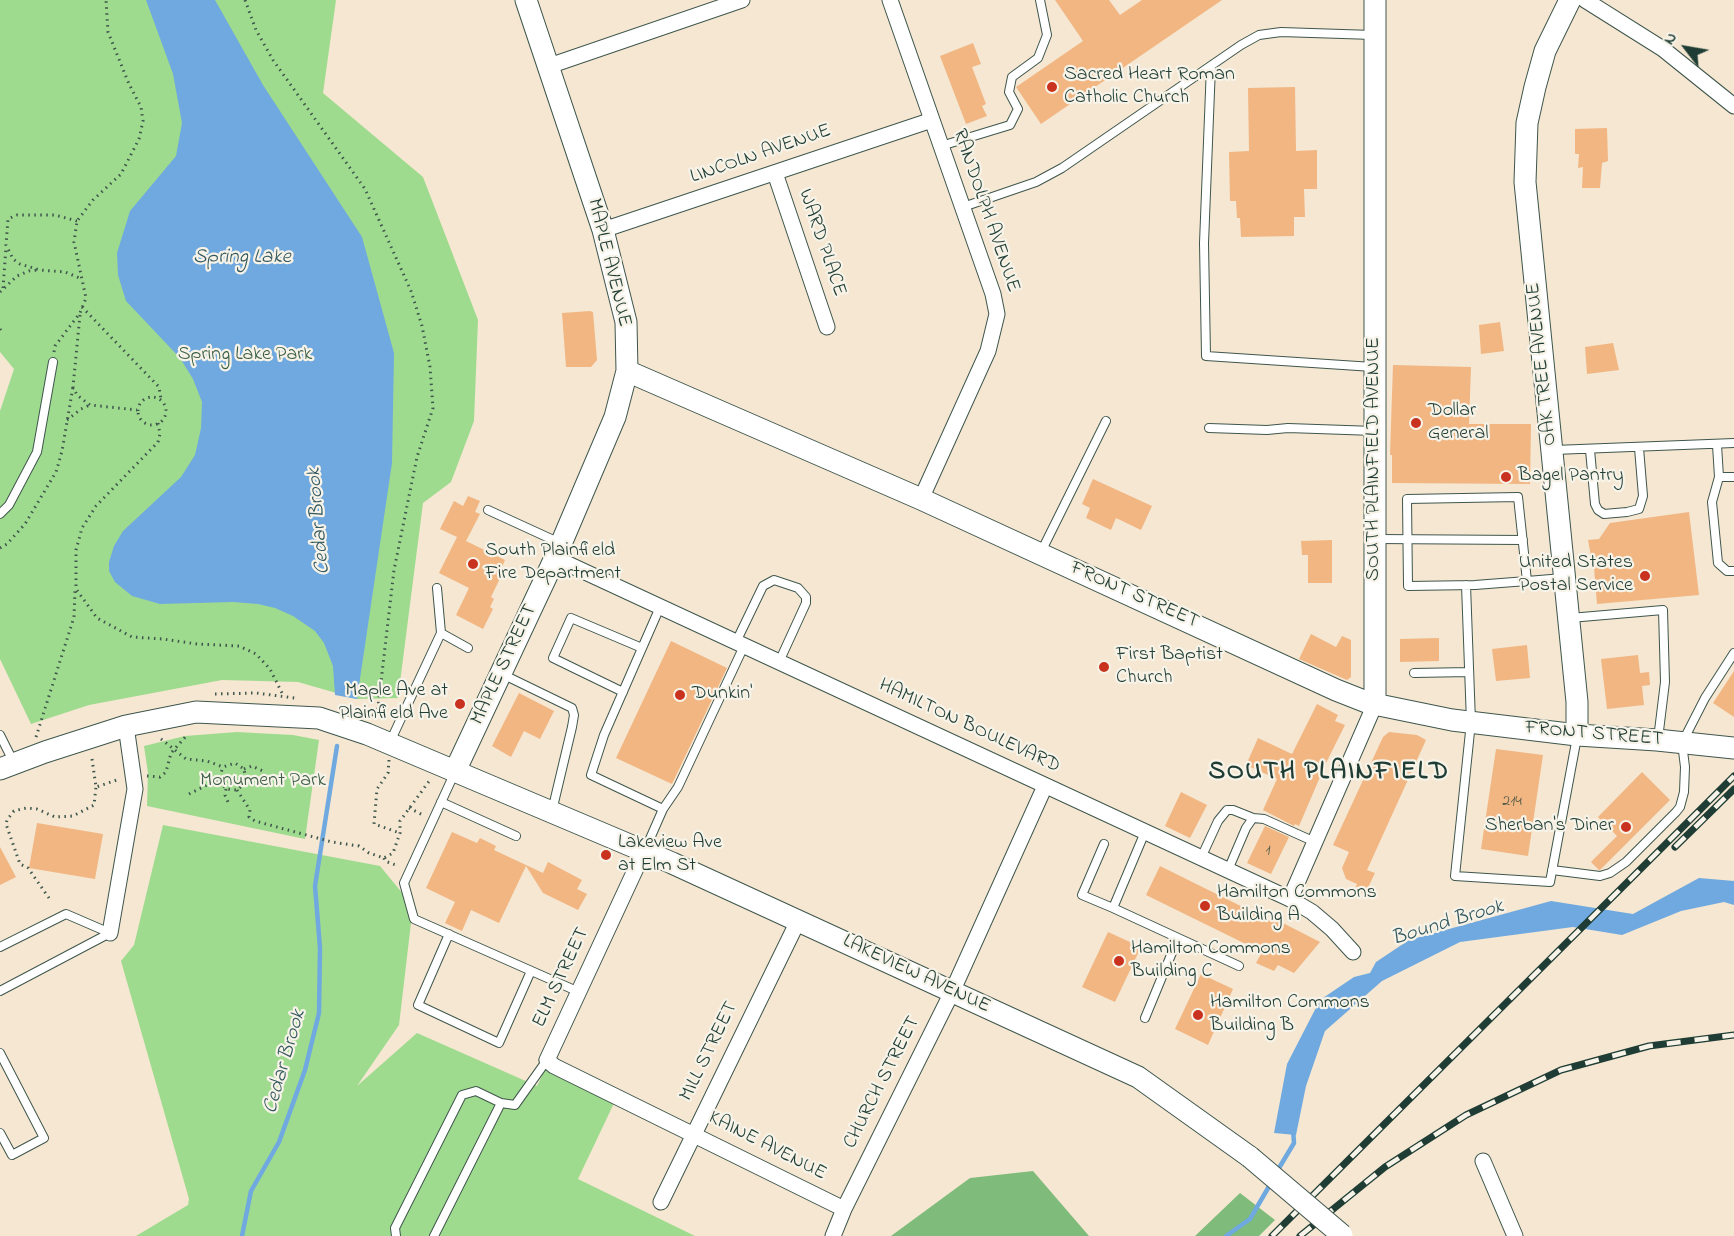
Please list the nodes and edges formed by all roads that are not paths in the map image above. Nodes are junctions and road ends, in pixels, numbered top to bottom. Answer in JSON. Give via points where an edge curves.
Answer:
{"nodes":[{"id":1,"x":526,"y":0,"type":"edge"},
{"id":2,"x":742,"y":0,"type":"edge"},
{"id":3,"x":890,"y":0,"type":"edge"},
{"id":4,"x":1040,"y":0,"type":"edge"},
{"id":5,"x":1375,"y":0,"type":"edge"},
{"id":6,"x":1570,"y":0,"type":"edge"},
{"id":7,"x":1585,"y":0,"type":"edge"},
{"id":8,"x":1375,"y":36,"type":"junction"},
{"id":9,"x":549,"y":66,"type":"junction"},
{"id":10,"x":1211,"y":66,"type":"junction"},
{"id":11,"x":1734,"y":106,"type":"edge"},
{"id":12,"x":932,"y":120,"type":"junction"},
{"id":13,"x":941,"y":146,"type":"junction"},
{"id":14,"x":775,"y":173,"type":"junction"},
{"id":15,"x":963,"y":207,"type":"junction"},
{"id":16,"x":603,"y":230,"type":"junction"},
{"id":17,"x":827,"y":327,"type":"dead end"},
{"id":18,"x":53,"y":362,"type":"road end"},
{"id":19,"x":1375,"y":367,"type":"junction"},
{"id":20,"x":627,"y":371,"type":"junction"},
{"id":21,"x":1106,"y":421,"type":"dead end"},
{"id":22,"x":1209,"y":428,"type":"dead end"},
{"id":23,"x":1375,"y":431,"type":"junction"},
{"id":24,"x":1734,"y":443,"type":"edge"},
{"id":25,"x":1717,"y":445,"type":"junction"},
{"id":26,"x":1639,"y":448,"type":"junction"},
{"id":27,"x":1552,"y":450,"type":"junction"},
{"id":28,"x":1590,"y":450,"type":"junction"},
{"id":29,"x":1719,"y":477,"type":"junction"},
{"id":30,"x":1734,"y":477,"type":"edge"},
{"id":31,"x":921,"y":499,"type":"junction"},
{"id":32,"x":488,"y":510,"type":"dead end"},
{"id":33,"x":0,"y":514,"type":"edge"},
{"id":34,"x":1375,"y":539,"type":"junction"},
{"id":35,"x":1407,"y":539,"type":"junction"},
{"id":36,"x":1523,"y":540,"type":"junction"},
{"id":37,"x":558,"y":551,"type":"junction"},
{"id":38,"x":1041,"y":554,"type":"junction"},
{"id":39,"x":1734,"y":571,"type":"edge"},
{"id":40,"x":1564,"y":578,"type":"junction"},
{"id":41,"x":1527,"y":581,"type":"junction"},
{"id":42,"x":1466,"y":585,"type":"junction"},
{"id":43,"x":437,"y":588,"type":"dead end"},
{"id":44,"x":660,"y":607,"type":"junction"},
{"id":45,"x":1568,"y":618,"type":"junction"},
{"id":46,"x":441,"y":633,"type":"junction"},
{"id":47,"x":740,"y":644,"type":"junction"},
{"id":48,"x":468,"y":648,"type":"dead end"},
{"id":49,"x":642,"y":648,"type":"junction"},
{"id":50,"x":1734,"y":653,"type":"edge"},
{"id":51,"x":779,"y":662,"type":"junction"},
{"id":52,"x":1469,"y":672,"type":"junction"},
{"id":53,"x":1414,"y":673,"type":"dead end"},
{"id":54,"x":501,"y":674,"type":"junction"},
{"id":55,"x":623,"y":692,"type":"junction"},
{"id":56,"x":1375,"y":704,"type":"junction"},
{"id":57,"x":1471,"y":722,"type":"junction"},
{"id":58,"x":126,"y":726,"type":"junction"},
{"id":59,"x":0,"y":735,"type":"edge"},
{"id":60,"x":1577,"y":735,"type":"junction"},
{"id":61,"x":1658,"y":740,"type":"junction"},
{"id":62,"x":1682,"y":743,"type":"junction"},
{"id":63,"x":1730,"y":746,"type":"edge"},
{"id":64,"x":389,"y":751,"type":"junction"},
{"id":65,"x":7,"y":766,"type":"edge"},
{"id":66,"x":455,"y":771,"type":"junction"},
{"id":67,"x":1045,"y":786,"type":"junction"},
{"id":68,"x":441,"y":802,"type":"junction"},
{"id":69,"x":663,"y":809,"type":"junction"},
{"id":70,"x":551,"y":812,"type":"junction"},
{"id":71,"x":1253,"y":818,"type":"junction"},
{"id":72,"x":1145,"y":832,"type":"junction"},
{"id":73,"x":516,"y":836,"type":"dead end"},
{"id":74,"x":1315,"y":842,"type":"junction"},
{"id":75,"x":1104,"y":844,"type":"dead end"},
{"id":76,"x":644,"y":851,"type":"junction"},
{"id":77,"x":1201,"y":858,"type":"junction"},
{"id":78,"x":1228,"y":870,"type":"junction"},
{"id":79,"x":1552,"y":870,"type":"junction"},
{"id":80,"x":1290,"y":899,"type":"junction"},
{"id":81,"x":1113,"y":908,"type":"junction"},
{"id":82,"x":798,"y":921,"type":"junction"},
{"id":83,"x":110,"y":933,"type":"junction"},
{"id":84,"x":449,"y":934,"type":"junction"},
{"id":85,"x":1178,"y":938,"type":"junction"},
{"id":86,"x":0,"y":947,"type":"edge"},
{"id":87,"x":1353,"y":952,"type":"dead end"},
{"id":88,"x":1239,"y":966,"type":"dead end"},
{"id":89,"x":531,"y":971,"type":"junction"},
{"id":90,"x":0,"y":991,"type":"edge"},
{"id":91,"x":579,"y":992,"type":"junction"},
{"id":92,"x":952,"y":992,"type":"junction"},
{"id":93,"x":1145,"y":1018,"type":"dead end"},
{"id":94,"x":0,"y":1053,"type":"edge"},
{"id":95,"x":547,"y":1060,"type":"junction"},
{"id":96,"x":608,"y":1092,"type":"joint"},
{"id":97,"x":501,"y":1103,"type":"junction"},
{"id":98,"x":0,"y":1133,"type":"edge"},
{"id":99,"x":693,"y":1134,"type":"junction"},
{"id":100,"x":1483,"y":1161,"type":"dead end"},
{"id":101,"x":661,"y":1202,"type":"dead end"},
{"id":102,"x":844,"y":1209,"type":"junction"},
{"id":103,"x":396,"y":1236,"type":"edge"},
{"id":104,"x":434,"y":1236,"type":"edge"},
{"id":105,"x":833,"y":1236,"type":"edge"},
{"id":106,"x":1342,"y":1236,"type":"edge"},
{"id":107,"x":1515,"y":1236,"type":"edge"}],
"edges":[{"from":1,"to":9,"type":"street","name":"MAPLE AVENUE"},
{"from":2,"to":9,"type":"street"},
{"from":3,"to":12,"type":"street","name":"RANDOLPH AVENUE"},
{"from":4,"to":13,"type":"lane","via":[[1047,36],[1038,58],[1012,77],[1009,92],[1018,109],[1010,125]]},
{"from":5,"to":8,"type":"street","name":"SOUTH PLAINFIELD AVENUE"},
{"from":6,"to":27,"type":"street","name":"OAK TREE AVENUE","via":[[1539,69],[1527,123],[1524,161]]},
{"from":7,"to":11,"type":"street","via":[[1664,49]]},
{"from":8,"to":10,"type":"lane","via":[[1281,32],[1259,35]]},
{"from":8,"to":19,"type":"street","name":"SOUTH PLAINFIELD AVENUE"},
{"from":9,"to":16,"type":"street","name":"MAPLE AVENUE"},
{"from":10,"to":15,"type":"lane","via":[[1062,168],[1036,182]]},
{"from":10,"to":19,"type":"lane","via":[[1204,243],[1206,356]]},
{"from":12,"to":13,"type":"street","name":"RANDOLPH AVENUE"},
{"from":12,"to":14,"type":"street","name":"LINCOLN AVENUE"},
{"from":13,"to":15,"type":"street","name":"RANDOLPH AVENUE"},
{"from":14,"to":16,"type":"street","name":"LINCOLN AVENUE"},
{"from":14,"to":17,"type":"street","name":"WARD PLACE"},
{"from":15,"to":31,"type":"street","name":"RANDOLPH AVENUE","via":[[997,314],[988,351]]},
{"from":16,"to":20,"type":"street","name":"MAPLE AVENUE","via":[[626,322]]},
{"from":18,"to":33,"type":"lane","via":[[37,452],[9,505]]},
{"from":19,"to":23,"type":"street","name":"SOUTH PLAINFIELD AVENUE"},
{"from":20,"to":31,"type":"street","name":"FRONT STREET"},
{"from":20,"to":37,"type":"street","name":"MAPLE AVENUE","via":[[615,417]]},
{"from":21,"to":38,"type":"lane"},
{"from":22,"to":23,"type":"lane"},
{"from":23,"to":34,"type":"street","name":"SOUTH PLAINFIELD AVENUE"},
{"from":24,"to":25,"type":"lane"},
{"from":25,"to":26,"type":"lane"},
{"from":25,"to":29,"type":"lane"},
{"from":26,"to":28,"type":"lane"},
{"from":26,"to":28,"type":"lane","via":[[1643,496],[1639,509],[1604,514],[1595,504]]},
{"from":27,"to":28,"type":"lane"},
{"from":27,"to":40,"type":"street","name":"OAK TREE AVENUE"},
{"from":29,"to":30,"type":"lane"},
{"from":29,"to":39,"type":"lane","via":[[1712,502],[1718,563],[1727,571]]},
{"from":31,"to":38,"type":"street","name":"FRONT STREET"},
{"from":32,"to":37,"type":"lane"},
{"from":34,"to":35,"type":"lane"},
{"from":34,"to":56,"type":"street","name":"SOUTH PLAINFIELD AVENUE"},
{"from":35,"to":36,"type":"lane"},
{"from":35,"to":36,"type":"lane","via":[[1407,499],[1518,497]]},
{"from":35,"to":42,"type":"lane","via":[[1408,586]]},
{"from":36,"to":41,"type":"lane"},
{"from":37,"to":44,"type":"street","name":"HAMILTON BOULEVARD"},
{"from":37,"to":54,"type":"street","name":"MAPLE STREET"},
{"from":38,"to":56,"type":"street","name":"FRONT STREET","via":[[1336,690]]},
{"from":40,"to":41,"type":"lane"},
{"from":40,"to":45,"type":"street","name":"OAK TREE AVENUE"},
{"from":41,"to":42,"type":"lane"},
{"from":42,"to":52,"type":"lane"},
{"from":43,"to":46,"type":"lane"},
{"from":44,"to":47,"type":"street","name":"HAMILTON BOULEVARD"},
{"from":44,"to":49,"type":"lane"},
{"from":45,"to":60,"type":"street","name":"OAK TREE AVENUE"},
{"from":45,"to":61,"type":"lane","via":[[1663,610],[1665,682]]},
{"from":46,"to":48,"type":"lane"},
{"from":46,"to":64,"type":"lane"},
{"from":47,"to":51,"type":"street","name":"HAMILTON BOULEVARD"},
{"from":47,"to":51,"type":"lane","via":[[763,586],[774,580],[798,588],[806,603]]},
{"from":47,"to":69,"type":"lane","via":[[678,787]]},
{"from":49,"to":55,"type":"lane"},
{"from":49,"to":55,"type":"lane","via":[[571,618],[553,658]]},
{"from":50,"to":62,"type":"lane"},
{"from":51,"to":67,"type":"street","name":"HAMILTON BOULEVARD"},
{"from":52,"to":53,"type":"lane"},
{"from":52,"to":57,"type":"lane"},
{"from":54,"to":66,"type":"street","name":"MAPLE STREET"},
{"from":54,"to":70,"type":"lane","via":[[572,708],[572,727]]},
{"from":55,"to":69,"type":"lane","via":[[591,775]]},
{"from":56,"to":57,"type":"street","name":"FRONT STREET"},
{"from":56,"to":74,"type":"street","name":"SOUTH PLAINFIELD AVENUE"},
{"from":57,"to":60,"type":"street","name":"FRONT STREET"},
{"from":57,"to":79,"type":"lane","via":[[1455,876],[1550,882]]},
{"from":58,"to":64,"type":"street","name":"LAKEVIEW AVENUE","via":[[196,712],[319,718]]},
{"from":58,"to":65,"type":"street","name":"LAKEVIEW AVENUE"},
{"from":58,"to":83,"type":"street","via":[[135,789]]},
{"from":59,"to":65,"type":"lane"},
{"from":60,"to":61,"type":"street","name":"FRONT STREET"},
{"from":60,"to":79,"type":"lane"},
{"from":61,"to":62,"type":"street","name":"FRONT STREET"},
{"from":62,"to":63,"type":"street","name":"FRONT STREET"},
{"from":62,"to":79,"type":"lane","via":[[1682,801],[1644,845],[1605,875]]},
{"from":64,"to":66,"type":"street","name":"LAKEVIEW AVENUE"},
{"from":66,"to":68,"type":"lane"},
{"from":66,"to":70,"type":"street","name":"LAKEVIEW AVENUE"},
{"from":67,"to":72,"type":"street","name":"HAMILTON BOULEVARD"},
{"from":67,"to":92,"type":"street","name":"CHURCH STREET"},
{"from":68,"to":73,"type":"lane"},
{"from":68,"to":84,"type":"lane","via":[[404,883],[414,919]]},
{"from":69,"to":76,"type":"lane"},
{"from":70,"to":76,"type":"street","name":"LAKEVIEW AVENUE"},
{"from":71,"to":74,"type":"lane","via":[[1264,819]]},
{"from":71,"to":77,"type":"lane","via":[[1227,810]]},
{"from":71,"to":78,"type":"lane"},
{"from":72,"to":77,"type":"street","name":"HAMILTON BOULEVARD"},
{"from":72,"to":81,"type":"lane"},
{"from":74,"to":80,"type":"street","name":"SOUTH PLAINFIELD AVENUE"},
{"from":75,"to":81,"type":"lane","via":[[1082,896]]},
{"from":76,"to":82,"type":"street","name":"LAKEVIEW AVENUE"},
{"from":76,"to":91,"type":"street","name":"ELM STREET"},
{"from":77,"to":78,"type":"street","name":"HAMILTON BOULEVARD"},
{"from":78,"to":80,"type":"street","name":"HAMILTON BOULEVARD"},
{"from":80,"to":87,"type":"street","name":"HAMILTON BOULEVARD","via":[[1312,912]]},
{"from":81,"to":85,"type":"lane"},
{"from":82,"to":92,"type":"street","name":"LAKEVIEW AVENUE"},
{"from":82,"to":99,"type":"street","name":"MILL STREET"},
{"from":83,"to":86,"type":"lane","via":[[66,914]]},
{"from":83,"to":90,"type":"lane"},
{"from":84,"to":89,"type":"lane"},
{"from":84,"to":89,"type":"lane","via":[[418,1005],[499,1042]]},
{"from":85,"to":88,"type":"lane"},
{"from":85,"to":93,"type":"lane"},
{"from":89,"to":91,"type":"lane"},
{"from":91,"to":95,"type":"street","name":"ELM STREET"},
{"from":92,"to":102,"type":"street","name":"CHURCH STREET"},
{"from":92,"to":106,"type":"street","name":"LAKEVIEW AVENUE","bridge":true,"via":[[1138,1077],[1250,1157]]},
{"from":94,"to":98,"type":"lane","via":[[44,1138],[12,1155]]},
{"from":95,"to":96,"type":"street","name":"ELM STREET"},
{"from":95,"to":97,"type":"lane","via":[[515,1105]]},
{"from":96,"to":99,"type":"street","name":"KAINE AVENUE"},
{"from":97,"to":103,"type":"lane","via":[[476,1091],[462,1095],[395,1228]]},
{"from":97,"to":104,"type":"lane"},
{"from":99,"to":101,"type":"street","name":"MILL STREET"},
{"from":99,"to":102,"type":"street","name":"KAINE AVENUE"},
{"from":100,"to":107,"type":"street"},
{"from":102,"to":105,"type":"street","name":"CHURCH STREET"}]}
